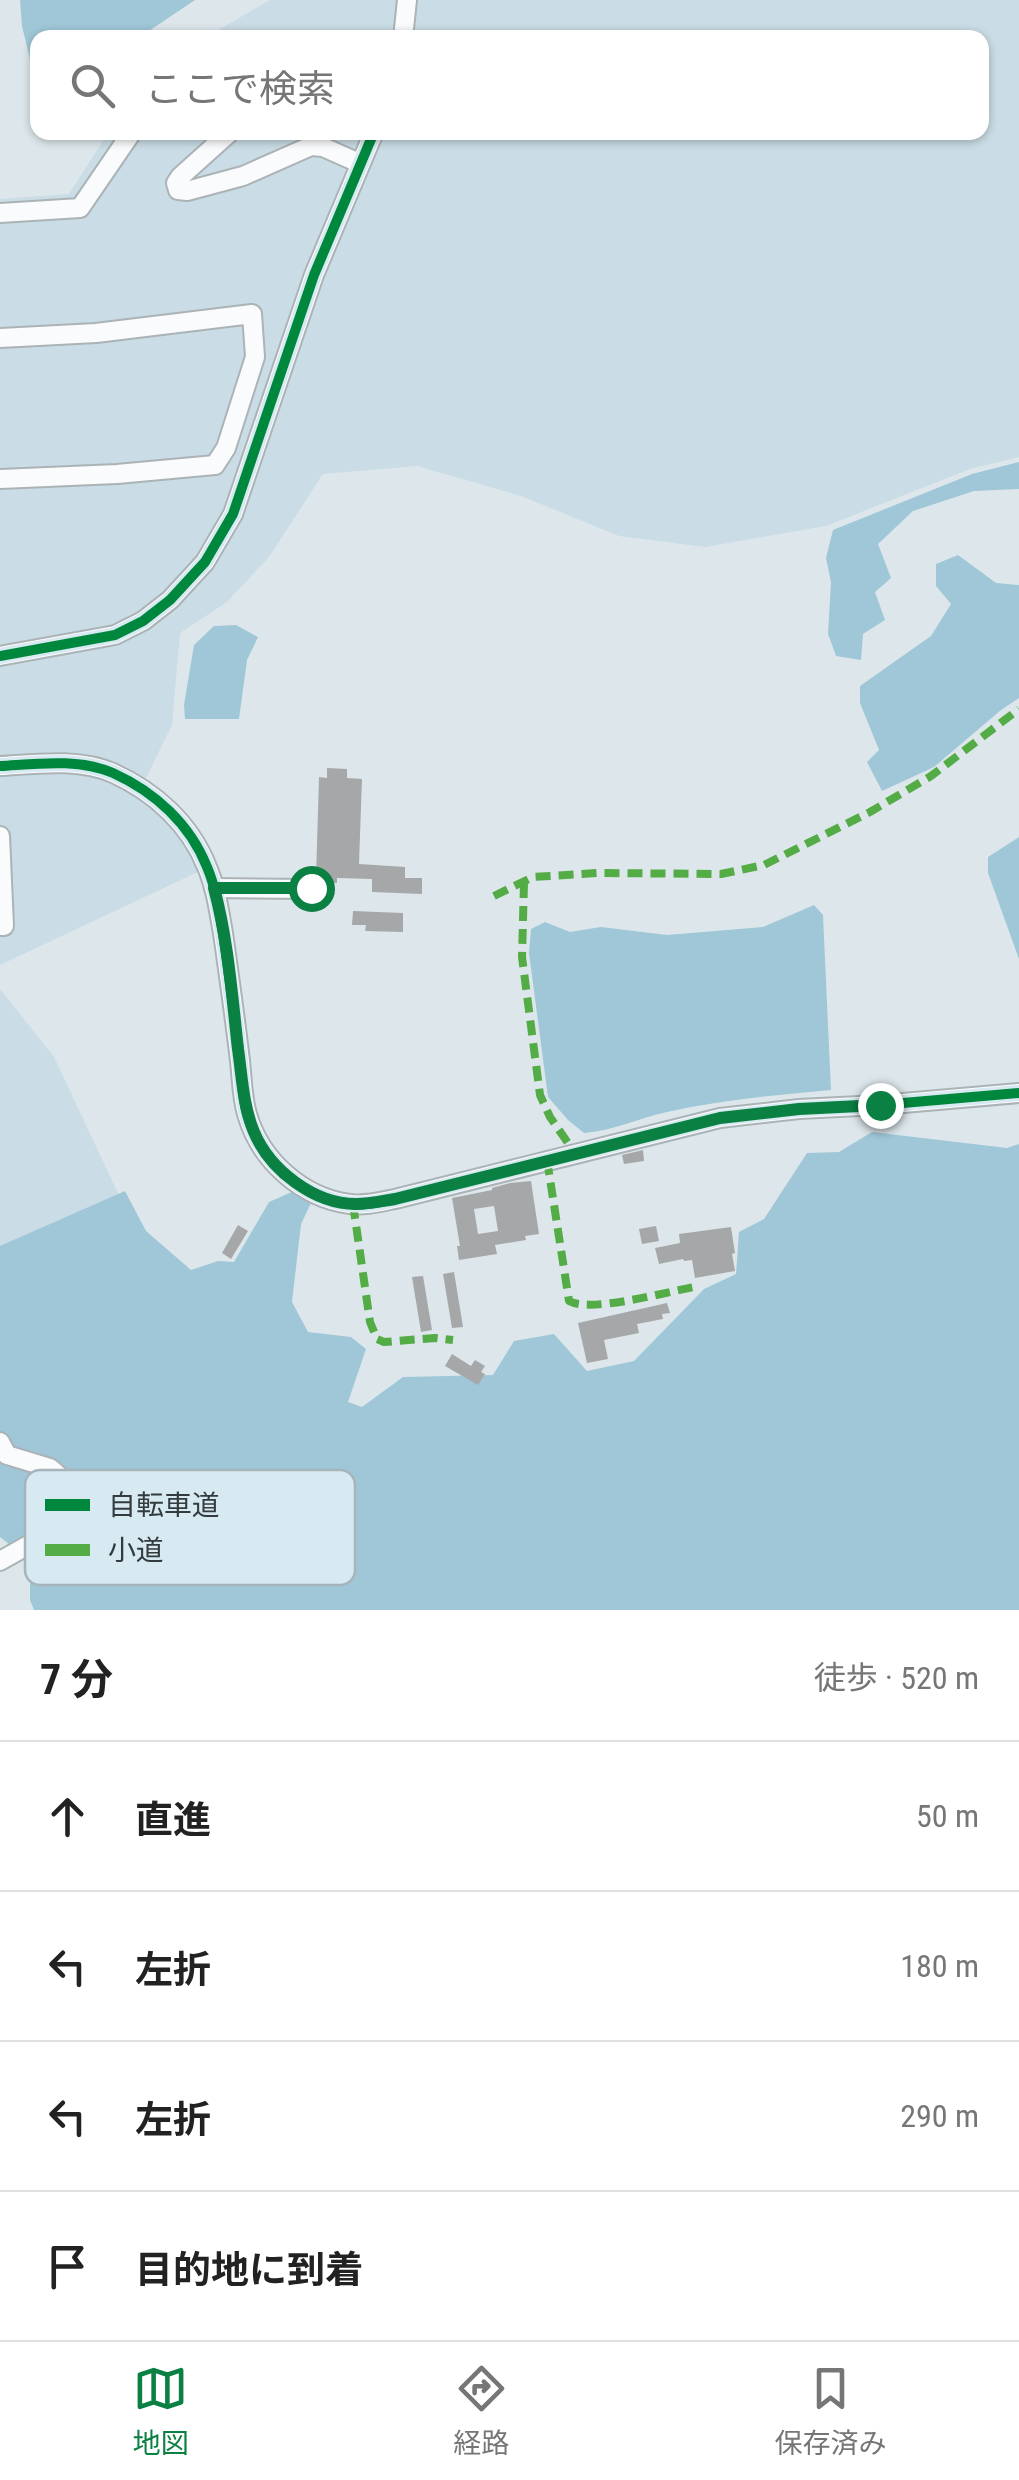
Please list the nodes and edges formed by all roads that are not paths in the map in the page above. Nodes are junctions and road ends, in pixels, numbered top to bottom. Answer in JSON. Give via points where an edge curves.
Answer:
{"nodes":[{"id":1,"x":408,"y":0,"type":"edge"},
{"id":2,"x":405,"y":30,"type":"edge"},
{"id":3,"x":127,"y":140,"type":"edge"},
{"id":4,"x":221,"y":140,"type":"edge"},
{"id":5,"x":370,"y":140,"type":"edge"},
{"id":6,"x":359,"y":163,"type":"junction"},
{"id":7,"x":0,"y":213,"type":"edge"},
{"id":8,"x":0,"y":338,"type":"edge"},
{"id":9,"x":0,"y":479,"type":"edge"},
{"id":10,"x":0,"y":656,"type":"edge"},
{"id":11,"x":0,"y":766,"type":"edge"},
{"id":12,"x":0,"y":836,"type":"edge"},
{"id":13,"x":214,"y":888,"type":"junction"},
{"id":14,"x":311,"y":888,"type":"dead end"},
{"id":15,"x":0,"y":926,"type":"edge"},
{"id":16,"x":1019,"y":1093,"type":"edge"},
{"id":17,"x":0,"y":1442,"type":"edge"},
{"id":18,"x":52,"y":1470,"type":"edge"},
{"id":19,"x":25,"y":1547,"type":"edge"},
{"id":20,"x":0,"y":1561,"type":"edge"}],
"edges":[{"from":1,"to":2,"type":"street"},
{"from":3,"to":7,"type":"street","via":[[80,208]]},
{"from":4,"to":6,"type":"street","via":[[180,177],[178,190],[243,176],[311,146]]},
{"from":5,"to":6,"type":"street"},
{"from":6,"to":10,"type":"street","via":[[233,514],[205,562],[170,600],[115,636]]},
{"from":8,"to":9,"type":"street","via":[[96,334],[252,314],[255,357],[215,465]]},
{"from":11,"to":13,"type":"street","via":[[61,763],[112,773],[182,822]]},
{"from":12,"to":15,"type":"street"},
{"from":13,"to":14,"type":"street"},
{"from":13,"to":16,"type":"street","via":[[251,1124],[282,1172],[328,1200],[395,1199],[720,1118]]},
{"from":17,"to":18,"type":"street","via":[[7,1455]]},
{"from":19,"to":20,"type":"street"}]}
